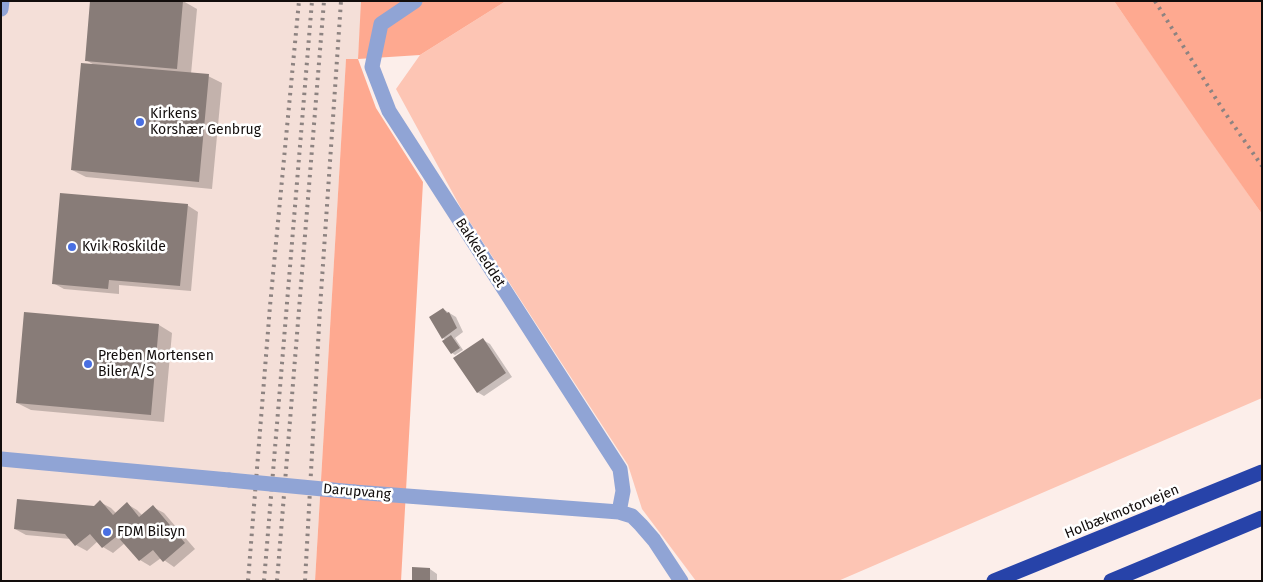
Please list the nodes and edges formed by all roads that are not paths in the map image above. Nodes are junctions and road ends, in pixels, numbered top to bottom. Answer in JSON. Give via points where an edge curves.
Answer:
{"nodes":[{"id":1,"x":2,"y":1,"type":"edge"},
{"id":2,"x":415,"y":1,"type":"edge"},
{"id":3,"x":1,"y":9,"type":"edge"},
{"id":4,"x":1,"y":459,"type":"edge"},
{"id":5,"x":1262,"y":472,"type":"edge"},
{"id":6,"x":619,"y":512,"type":"junction"},
{"id":7,"x":1262,"y":518,"type":"edge"},
{"id":8,"x":681,"y":581,"type":"edge"},
{"id":9,"x":994,"y":581,"type":"edge"},
{"id":10,"x":1111,"y":581,"type":"edge"}],
"edges":[{"from":1,"to":3,"type":"street"},
{"from":2,"to":6,"type":"street","name":"Bakkeleddet","via":[[380,24],[372,67],[389,111],[620,470],[623,491]]},
{"from":4,"to":6,"type":"street","name":"Darupvang","bridge":true,"via":[[354,492]]},
{"from":5,"to":9,"type":"highway","name":"Holbækmotorvejen"},
{"from":6,"to":8,"type":"street","name":"Darupvang","via":[[632,516],[641,525]]},
{"from":7,"to":10,"type":"highway"}]}
